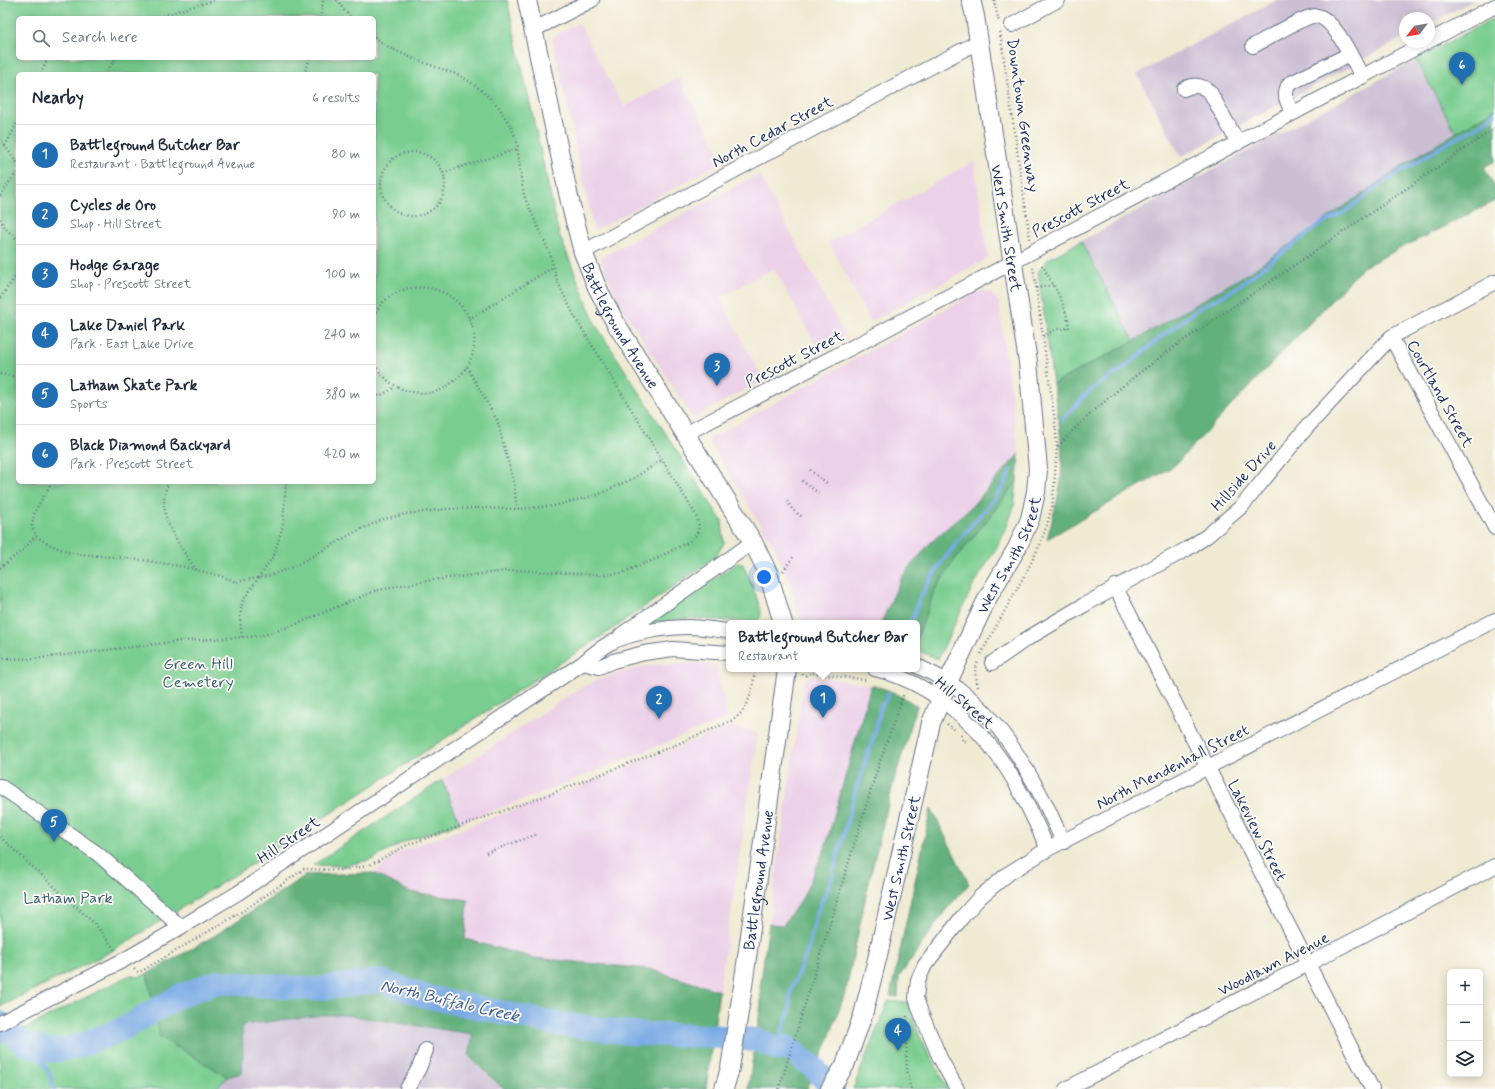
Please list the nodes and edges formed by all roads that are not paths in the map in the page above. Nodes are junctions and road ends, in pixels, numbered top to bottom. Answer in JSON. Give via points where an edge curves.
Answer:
{"nodes":[{"id":1,"x":527,"y":0,"type":"edge"},
{"id":2,"x":592,"y":0,"type":"edge"},
{"id":3,"x":971,"y":0,"type":"edge"},
{"id":4,"x":1058,"y":0,"type":"edge"},
{"id":5,"x":1495,"y":6,"type":"edge"},
{"id":6,"x":1005,"y":24,"type":"road end"},
{"id":7,"x":533,"y":30,"type":"junction"},
{"id":8,"x":1435,"y":37,"type":"edge"},
{"id":9,"x":978,"y":42,"type":"junction"},
{"id":10,"x":1253,"y":46,"type":"dead end"},
{"id":11,"x":1415,"y":48,"type":"edge"},
{"id":12,"x":1350,"y":54,"type":"junction"},
{"id":13,"x":1362,"y":77,"type":"junction"},
{"id":14,"x":1184,"y":89,"type":"dead end"},
{"id":15,"x":1293,"y":113,"type":"junction"},
{"id":16,"x":1238,"y":142,"type":"junction"},
{"id":17,"x":583,"y":252,"type":"junction"},
{"id":18,"x":1012,"y":262,"type":"junction"},
{"id":19,"x":1495,"y":282,"type":"edge"},
{"id":20,"x":1391,"y":337,"type":"junction"},
{"id":21,"x":685,"y":434,"type":"junction"},
{"id":22,"x":1495,"y":528,"type":"edge"},
{"id":23,"x":753,"y":542,"type":"junction"},
{"id":24,"x":1116,"y":586,"type":"junction"},
{"id":25,"x":782,"y":620,"type":"edge"},
{"id":26,"x":1495,"y":620,"type":"edge"},
{"id":27,"x":726,"y":632,"type":"edge"},
{"id":28,"x":611,"y":642,"type":"junction"},
{"id":29,"x":726,"y":653,"type":"edge"},
{"id":30,"x":583,"y":663,"type":"junction"},
{"id":31,"x":992,"y":663,"type":"dead end"},
{"id":32,"x":920,"y":668,"type":"edge"},
{"id":33,"x":795,"y":672,"type":"edge"},
{"id":34,"x":872,"y":674,"type":"edge"},
{"id":35,"x":948,"y":682,"type":"junction"},
{"id":36,"x":941,"y":700,"type":"junction"},
{"id":37,"x":1207,"y":767,"type":"junction"},
{"id":38,"x":0,"y":786,"type":"edge"},
{"id":39,"x":1064,"y":842,"type":"junction"},
{"id":40,"x":1048,"y":849,"type":"junction"},
{"id":41,"x":1495,"y":866,"type":"edge"},
{"id":42,"x":181,"y":927,"type":"junction"},
{"id":43,"x":1308,"y":964,"type":"junction"},
{"id":44,"x":0,"y":1023,"type":"edge"},
{"id":45,"x":426,"y":1050,"type":"dead end"},
{"id":46,"x":844,"y":1064,"type":"junction"},
{"id":47,"x":730,"y":1068,"type":"junction"},
{"id":48,"x":407,"y":1089,"type":"edge"},
{"id":49,"x":724,"y":1089,"type":"edge"},
{"id":50,"x":733,"y":1089,"type":"edge"},
{"id":51,"x":830,"y":1089,"type":"edge"},
{"id":52,"x":838,"y":1089,"type":"edge"},
{"id":53,"x":957,"y":1089,"type":"edge"},
{"id":54,"x":1066,"y":1089,"type":"edge"},
{"id":55,"x":1372,"y":1089,"type":"edge"}],
"edges":[{"from":1,"to":7,"type":"main road","name":"Battleground Avenue"},
{"from":2,"to":7,"type":"street"},
{"from":3,"to":9,"type":"main road","name":"West Smith Street"},
{"from":4,"to":6,"type":"street"},
{"from":5,"to":8,"type":"street","name":"Prescott Street"},
{"from":7,"to":17,"type":"main road","name":"Battleground Avenue"},
{"from":9,"to":17,"type":"street","name":"North Cedar Street"},
{"from":9,"to":18,"type":"main road","name":"West Smith Street"},
{"from":10,"to":12,"type":"street","via":[[1306,18],[1317,16],[1327,21],[1340,35]]},
{"from":11,"to":13,"type":"street","name":"Prescott Street"},
{"from":12,"to":13,"type":"street"},
{"from":12,"to":15,"type":"street","via":[[1289,84],[1286,99]]},
{"from":13,"to":15,"type":"street","name":"Prescott Street"},
{"from":14,"to":16,"type":"street","via":[[1191,85],[1203,87],[1210,92]]},
{"from":15,"to":16,"type":"street","name":"Prescott Street"},
{"from":16,"to":18,"type":"street","name":"Prescott Street"},
{"from":17,"to":21,"type":"main road","name":"Battleground Avenue","via":[[615,322]]},
{"from":18,"to":21,"type":"street","name":"Prescott Street"},
{"from":18,"to":35,"type":"main road","name":"West Smith Street","via":[[1028,369],[1038,469],[1036,492],[1024,534],[988,597]]},
{"from":19,"to":20,"type":"street","name":"Hillside Drive"},
{"from":20,"to":22,"type":"street","name":"Courtland Street"},
{"from":20,"to":24,"type":"street","name":"Hillside Drive","via":[[1307,427],[1242,506],[1187,549]]},
{"from":21,"to":23,"type":"main road","name":"Battleground Avenue"},
{"from":23,"to":25,"type":"main road","name":"Battleground Avenue","via":[[768,573]]},
{"from":23,"to":28,"type":"street","name":"Hill Street"},
{"from":24,"to":31,"type":"street","name":"Hillside Drive","via":[[1025,640]]},
{"from":24,"to":37,"type":"street","name":"Lakeview Street"},
{"from":26,"to":37,"type":"street","name":"North Mendenhall Street"},
{"from":27,"to":28,"type":"street","name":"Hill Street","via":[[689,627],[627,636]]},
{"from":28,"to":30,"type":"street","name":"Hill Street"},
{"from":29,"to":30,"type":"street","via":[[673,650],[644,653],[598,667]]},
{"from":30,"to":42,"type":"street","name":"Hill Street","via":[[274,869]]},
{"from":32,"to":35,"type":"street","name":"Hill Street"},
{"from":33,"to":47,"type":"main road","name":"Battleground Avenue"},
{"from":34,"to":36,"type":"street","name":"Hill Street","via":[[907,680]]},
{"from":35,"to":36,"type":"main road","name":"West Smith Street"},
{"from":35,"to":39,"type":"street","name":"Hill Street","via":[[981,708],[1009,741],[1044,801]]},
{"from":36,"to":40,"type":"street","name":"Hill Street","via":[[970,724],[1001,760]]},
{"from":36,"to":46,"type":"main road","name":"West Smith Street","via":[[931,723],[863,1015]]},
{"from":37,"to":39,"type":"street","name":"North Mendenhall Street"},
{"from":37,"to":43,"type":"street","name":"Lakeview Street"},
{"from":38,"to":42,"type":"street","via":[[98,854]]},
{"from":39,"to":40,"type":"street","name":"North Mendenhall Street"},
{"from":40,"to":53,"type":"street","name":"North Mendenhall Street","via":[[1009,873],[980,898],[925,965],[918,980],[917,1000],[940,1058]]},
{"from":41,"to":43,"type":"street","name":"Woodlawn Avenue"},
{"from":42,"to":44,"type":"street","name":"Hill Street","via":[[124,960]]},
{"from":43,"to":54,"type":"street","name":"Woodlawn Avenue"},
{"from":43,"to":55,"type":"street","name":"Lakeview Street"},
{"from":45,"to":48,"type":"street"},
{"from":46,"to":51,"type":"main road","name":"West Smith Street"},
{"from":46,"to":52,"type":"main road"},
{"from":47,"to":49,"type":"main road","name":"Battleground Avenue"},
{"from":47,"to":50,"type":"main road"}]}
